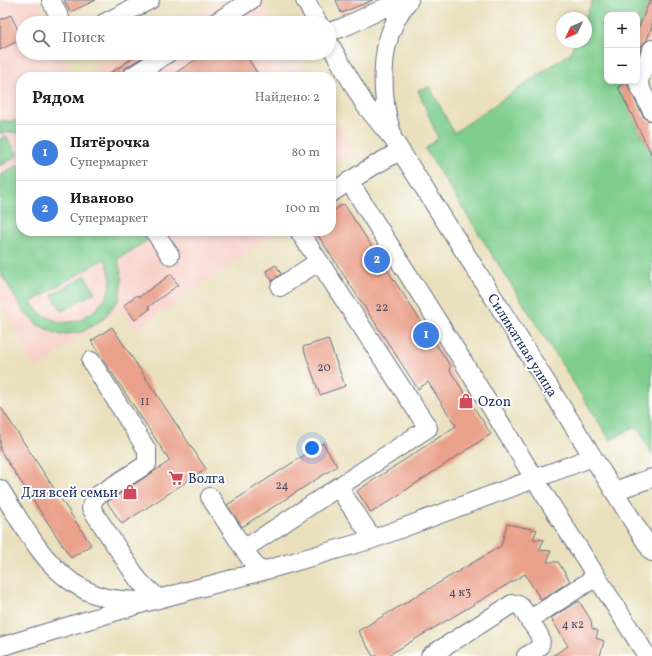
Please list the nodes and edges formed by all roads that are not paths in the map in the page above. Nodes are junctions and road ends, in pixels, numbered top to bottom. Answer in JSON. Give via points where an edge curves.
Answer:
{"nodes":[{"id":1,"x":51,"y":0,"type":"edge"},
{"id":2,"x":150,"y":0,"type":"edge"},
{"id":3,"x":250,"y":0,"type":"edge"},
{"id":4,"x":305,"y":0,"type":"edge"},
{"id":5,"x":401,"y":0,"type":"edge"},
{"id":6,"x":408,"y":0,"type":"edge"},
{"id":7,"x":59,"y":16,"type":"edge"},
{"id":8,"x":118,"y":16,"type":"edge"},
{"id":9,"x":226,"y":16,"type":"edge"},
{"id":10,"x":314,"y":16,"type":"edge"},
{"id":11,"x":336,"y":30,"type":"edge"},
{"id":12,"x":652,"y":49,"type":"edge"},
{"id":13,"x":336,"y":55,"type":"edge"},
{"id":14,"x":157,"y":60,"type":"edge"},
{"id":15,"x":139,"y":72,"type":"edge"},
{"id":16,"x":652,"y":111,"type":"edge"},
{"id":17,"x":396,"y":145,"type":"junction"},
{"id":18,"x":349,"y":181,"type":"junction"},
{"id":19,"x":336,"y":190,"type":"edge"},
{"id":20,"x":157,"y":236,"type":"edge"},
{"id":21,"x":302,"y":236,"type":"edge"},
{"id":22,"x":170,"y":255,"type":"dead end"},
{"id":23,"x":319,"y":261,"type":"junction"},
{"id":24,"x":280,"y":287,"type":"dead end"},
{"id":25,"x":91,"y":361,"type":"dead end"},
{"id":26,"x":593,"y":457,"type":"junction"},
{"id":27,"x":534,"y":478,"type":"junction"},
{"id":28,"x":652,"y":478,"type":"edge"},
{"id":29,"x":338,"y":487,"type":"junction"},
{"id":30,"x":0,"y":489,"type":"edge"},
{"id":31,"x":614,"y":491,"type":"junction"},
{"id":32,"x":210,"y":497,"type":"dead end"},
{"id":33,"x":373,"y":539,"type":"junction"},
{"id":34,"x":244,"y":549,"type":"junction"},
{"id":35,"x":652,"y":552,"type":"edge"},
{"id":36,"x":258,"y":572,"type":"junction"},
{"id":37,"x":596,"y":577,"type":"junction"},
{"id":38,"x":153,"y":600,"type":"junction"},
{"id":39,"x":529,"y":620,"type":"junction"},
{"id":40,"x":0,"y":648,"type":"edge"},
{"id":41,"x":430,"y":656,"type":"edge"},
{"id":42,"x":526,"y":656,"type":"edge"},
{"id":43,"x":647,"y":656,"type":"edge"}],
"edges":[{"from":1,"to":7,"type":"street"},
{"from":2,"to":8,"type":"street"},
{"from":3,"to":9,"type":"street"},
{"from":4,"to":10,"type":"street"},
{"from":5,"to":11,"type":"street"},
{"from":6,"to":17,"type":"street","via":[[392,25],[383,70],[385,104]]},
{"from":12,"to":16,"type":"street","via":[[638,83]]},
{"from":13,"to":17,"type":"street","via":[[365,104]]},
{"from":14,"to":15,"type":"street"},
{"from":17,"to":18,"type":"street","via":[[374,166]]},
{"from":17,"to":26,"type":"street","name":"Силикатная улица"},
{"from":18,"to":19,"type":"street"},
{"from":18,"to":27,"type":"street"},
{"from":20,"to":22,"type":"street"},
{"from":21,"to":23,"type":"street"},
{"from":23,"to":24,"type":"street"},
{"from":23,"to":29,"type":"street","via":[[428,428]]},
{"from":25,"to":38,"type":"street","via":[[147,450],[147,464],[95,497],[91,508]]},
{"from":26,"to":27,"type":"street"},
{"from":26,"to":31,"type":"street","name":"Силикатная улица"},
{"from":27,"to":33,"type":"street"},
{"from":27,"to":37,"type":"street"},
{"from":28,"to":31,"type":"street"},
{"from":29,"to":33,"type":"street"},
{"from":29,"to":34,"type":"street"},
{"from":30,"to":38,"type":"street","via":[[37,547],[67,579],[80,588],[102,597]]},
{"from":31,"to":35,"type":"street","name":"Силикатная улица"},
{"from":32,"to":34,"type":"street"},
{"from":33,"to":36,"type":"street"},
{"from":34,"to":36,"type":"street"},
{"from":36,"to":38,"type":"street"},
{"from":37,"to":39,"type":"street"},
{"from":37,"to":43,"type":"street"},
{"from":38,"to":40,"type":"street"},
{"from":39,"to":41,"type":"street","via":[[520,605],[512,604]]},
{"from":39,"to":42,"type":"street","via":[[541,642],[539,647]]}]}
